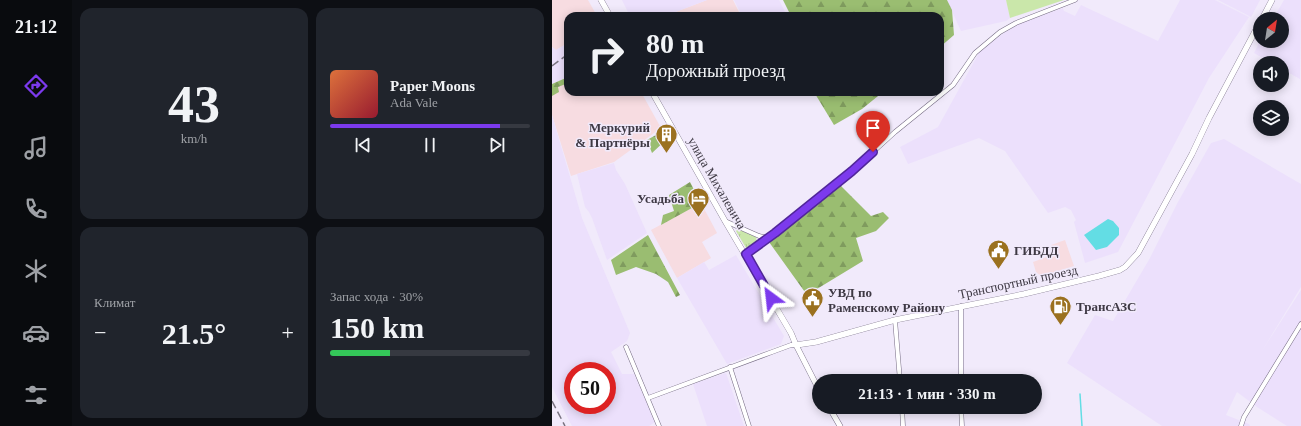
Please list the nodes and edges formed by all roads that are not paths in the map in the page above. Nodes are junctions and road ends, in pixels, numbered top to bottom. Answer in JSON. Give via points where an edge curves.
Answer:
{"nodes":[{"id":1,"x":601,"y":0,"type":"edge"},
{"id":2,"x":1075,"y":0,"type":"edge"},
{"id":3,"x":1272,"y":0,"type":"edge"},
{"id":4,"x":608,"y":12,"type":"edge"},
{"id":5,"x":1266,"y":12,"type":"edge"},
{"id":6,"x":1253,"y":35,"type":"edge"},
{"id":7,"x":944,"y":92,"type":"edge"},
{"id":8,"x":654,"y":96,"type":"edge"},
{"id":9,"x":939,"y":96,"type":"edge"},
{"id":10,"x":725,"y":222,"type":"junction"},
{"id":11,"x":775,"y":233,"type":"junction"},
{"id":12,"x":746,"y":254,"type":"junction"},
{"id":13,"x":961,"y":306,"type":"junction"},
{"id":14,"x":894,"y":320,"type":"junction"},
{"id":15,"x":1301,"y":324,"type":"edge"},
{"id":16,"x":796,"y":345,"type":"junction"},
{"id":17,"x":626,"y":347,"type":"dead end"},
{"id":18,"x":730,"y":368,"type":"junction"},
{"id":19,"x":899,"y":374,"type":"edge"},
{"id":20,"x":961,"y":374,"type":"edge"},
{"id":21,"x":812,"y":376,"type":"edge"},
{"id":22,"x":648,"y":398,"type":"junction"},
{"id":23,"x":833,"y":414,"type":"edge"},
{"id":24,"x":902,"y":414,"type":"edge"},
{"id":25,"x":961,"y":414,"type":"edge"},
{"id":26,"x":660,"y":426,"type":"edge"},
{"id":27,"x":749,"y":426,"type":"edge"},
{"id":28,"x":840,"y":426,"type":"edge"},
{"id":29,"x":903,"y":426,"type":"edge"},
{"id":30,"x":962,"y":426,"type":"edge"},
{"id":31,"x":1241,"y":426,"type":"edge"}],
"edges":[{"from":1,"to":4,"type":"main road"},
{"from":2,"to":7,"type":"street","via":[[1000,32],[975,53],[953,85]]},
{"from":3,"to":5,"type":"main road"},
{"from":6,"to":13,"type":"main road","name":"Транспортный проезд","via":[[1192,154],[1131,262],[1120,270],[1099,276]]},
{"from":8,"to":10,"type":"main road","name":"улица Михалевича"},
{"from":9,"to":11,"type":"street"},
{"from":10,"to":11,"type":"street","via":[[759,236]]},
{"from":10,"to":12,"type":"main road","name":"улица Михалевича"},
{"from":11,"to":12,"type":"street"},
{"from":12,"to":16,"type":"main road","name":"улица Михалевича"},
{"from":13,"to":14,"type":"main road","name":"Транспортный проезд"},
{"from":13,"to":20,"type":"street"},
{"from":14,"to":16,"type":"main road","name":"Транспортный проезд","via":[[816,342]]},
{"from":14,"to":19,"type":"street"},
{"from":15,"to":31,"type":"street"},
{"from":16,"to":18,"type":"street","name":"Транспортный проезд"},
{"from":16,"to":21,"type":"street","name":"улица Михалевича"},
{"from":17,"to":22,"type":"street"},
{"from":18,"to":22,"type":"street","name":"Транспортный проезд"},
{"from":18,"to":27,"type":"street"},
{"from":22,"to":26,"type":"street"},
{"from":23,"to":28,"type":"street"},
{"from":24,"to":29,"type":"street"},
{"from":25,"to":30,"type":"street"}]}
